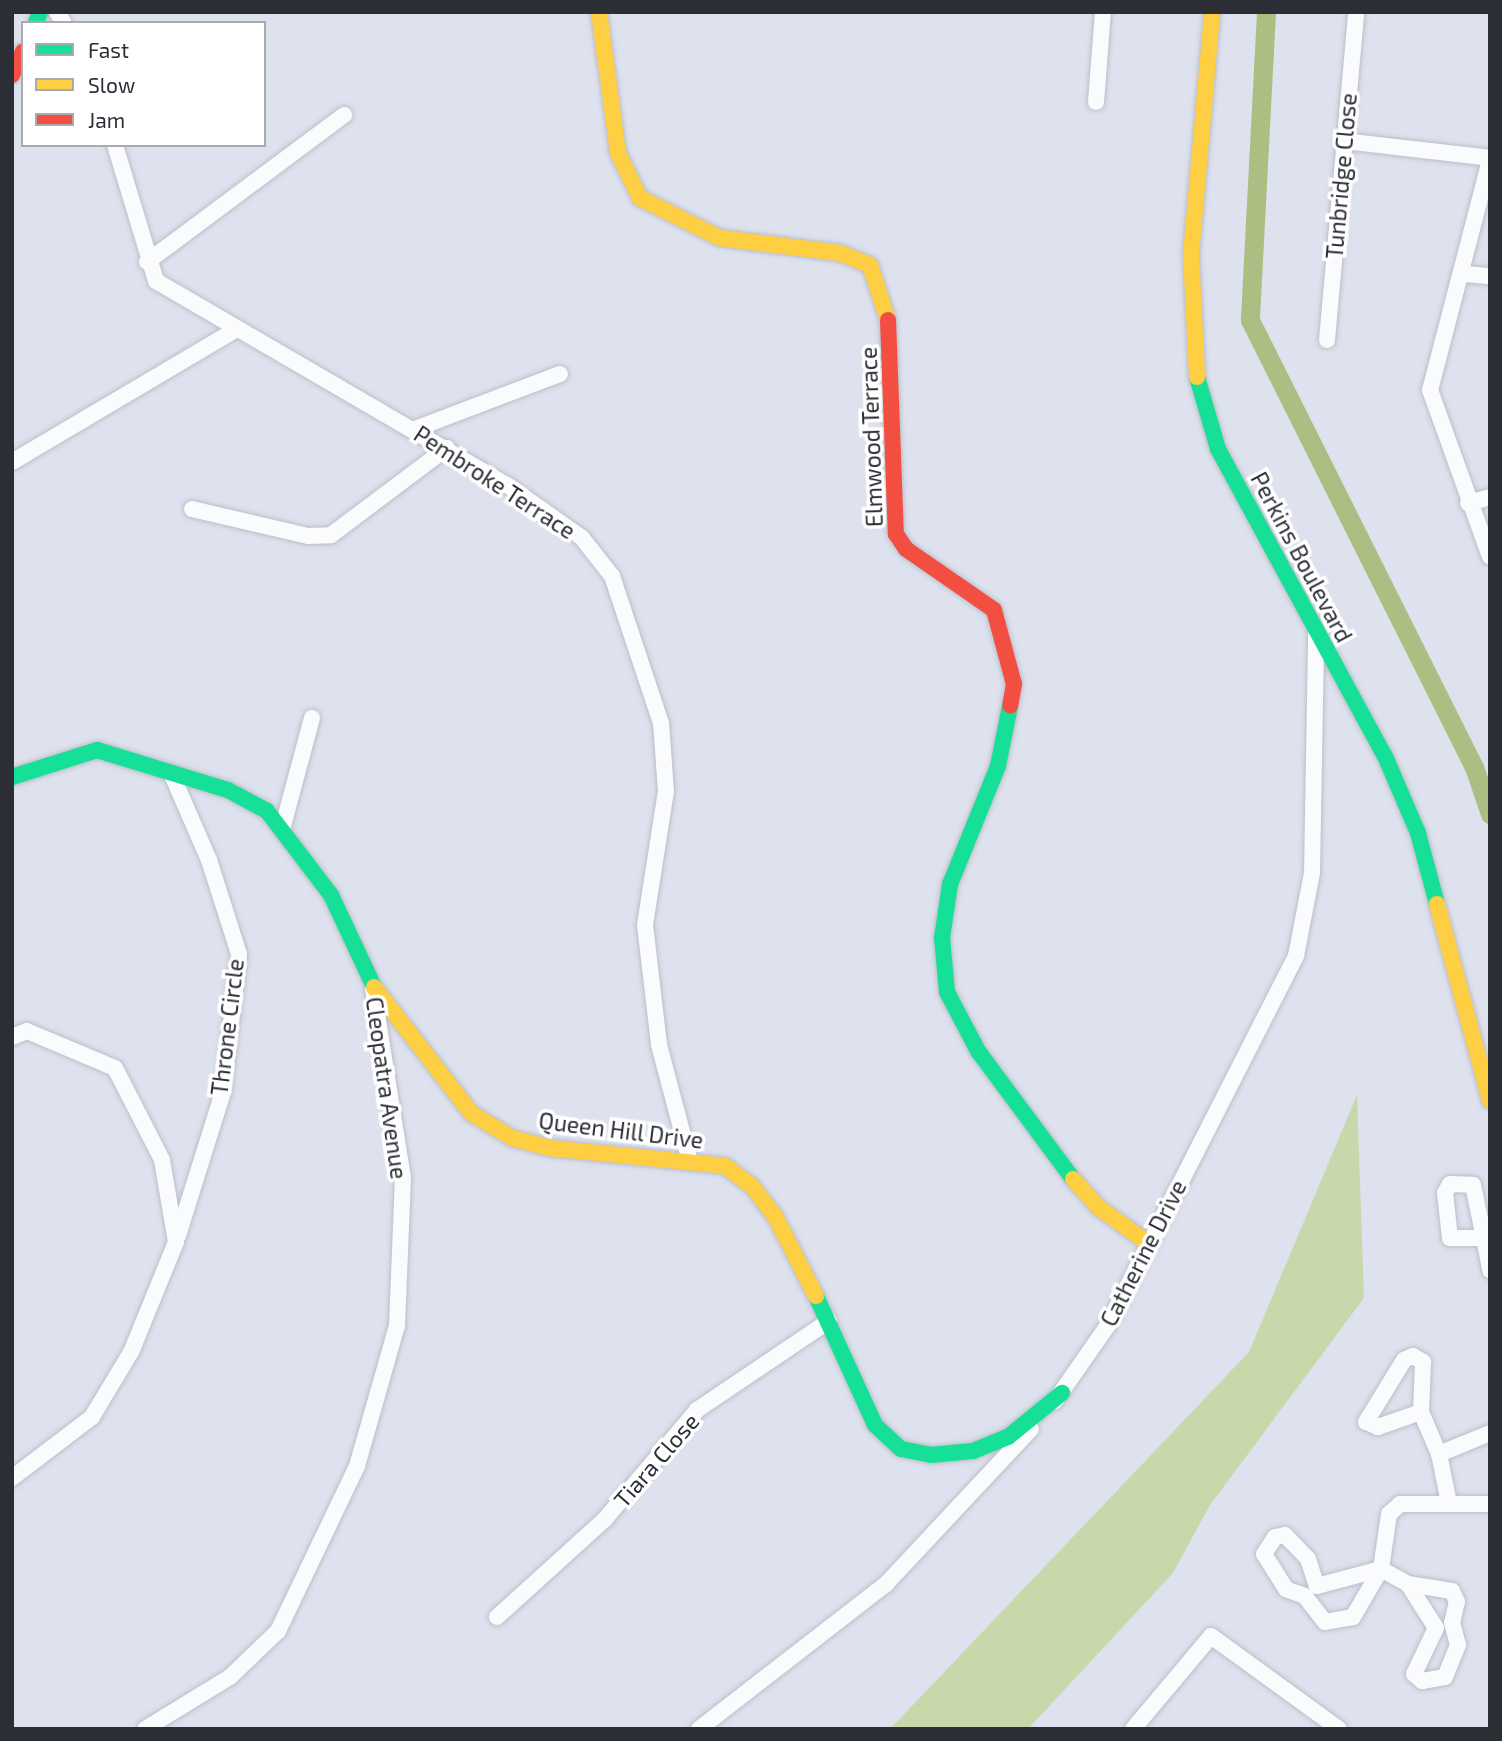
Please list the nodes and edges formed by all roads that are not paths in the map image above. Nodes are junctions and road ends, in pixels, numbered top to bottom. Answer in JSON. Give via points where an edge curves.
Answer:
{"nodes":[{"id":1,"x":599,"y":12,"type":"edge"},
{"id":2,"x":1103,"y":12,"type":"edge"},
{"id":3,"x":1212,"y":12,"type":"edge"},
{"id":4,"x":1356,"y":12,"type":"edge"},
{"id":5,"x":21,"y":55,"type":"edge"},
{"id":6,"x":12,"y":75,"type":"edge"},
{"id":7,"x":1096,"y":102,"type":"dead end"},
{"id":8,"x":344,"y":116,"type":"dead end"},
{"id":9,"x":1345,"y":141,"type":"junction"},
{"id":10,"x":116,"y":147,"type":"edge"},
{"id":11,"x":1490,"y":159,"type":"edge"},
{"id":12,"x":147,"y":262,"type":"junction"},
{"id":13,"x":1465,"y":274,"type":"junction"},
{"id":14,"x":1490,"y":276,"type":"edge"},
{"id":15,"x":235,"y":330,"type":"junction"},
{"id":16,"x":1327,"y":340,"type":"dead end"},
{"id":17,"x":560,"y":374,"type":"dead end"},
{"id":18,"x":415,"y":429,"type":"junction"},
{"id":19,"x":447,"y":447,"type":"junction"},
{"id":20,"x":12,"y":462,"type":"edge"},
{"id":21,"x":1490,"y":497,"type":"edge"},
{"id":22,"x":1468,"y":503,"type":"junction"},
{"id":23,"x":192,"y":509,"type":"dead end"},
{"id":24,"x":1490,"y":558,"type":"edge"},
{"id":25,"x":1316,"y":632,"type":"junction"},
{"id":26,"x":312,"y":718,"type":"dead end"},
{"id":27,"x":172,"y":775,"type":"junction"},
{"id":28,"x":12,"y":777,"type":"edge"},
{"id":29,"x":283,"y":826,"type":"junction"},
{"id":30,"x":372,"y":985,"type":"junction"},
{"id":31,"x":12,"y":1037,"type":"edge"},
{"id":32,"x":1490,"y":1101,"type":"edge"},
{"id":33,"x":689,"y":1158,"type":"junction"},
{"id":34,"x":1484,"y":1238,"type":"dead end"},
{"id":35,"x":176,"y":1242,"type":"junction"},
{"id":36,"x":1148,"y":1243,"type":"junction"},
{"id":37,"x":1490,"y":1270,"type":"edge"},
{"id":38,"x":829,"y":1321,"type":"junction"},
{"id":39,"x":1062,"y":1393,"type":"junction"},
{"id":40,"x":1421,"y":1412,"type":"junction"},
{"id":41,"x":1490,"y":1433,"type":"edge"},
{"id":42,"x":1439,"y":1454,"type":"junction"},
{"id":43,"x":12,"y":1478,"type":"edge"},
{"id":44,"x":1449,"y":1503,"type":"junction"},
{"id":45,"x":1490,"y":1504,"type":"edge"},
{"id":46,"x":1381,"y":1569,"type":"junction"},
{"id":47,"x":1408,"y":1584,"type":"junction"},
{"id":48,"x":497,"y":1617,"type":"dead end"},
{"id":49,"x":1444,"y":1626,"type":"junction"},
{"id":50,"x":145,"y":1729,"type":"edge"},
{"id":51,"x":699,"y":1729,"type":"edge"},
{"id":52,"x":1133,"y":1729,"type":"edge"},
{"id":53,"x":1339,"y":1729,"type":"edge"}],
"edges":[{"from":1,"to":36,"type":"street","name":"Elmwood Terrace","via":[[618,153],[640,198],[720,239],[840,253],[870,265],[892,347],[896,534],[906,549],[994,610],[1014,684],[998,766],[950,884],[942,938],[947,992],[978,1051],[1049,1152],[1098,1207]]},
{"from":2,"to":7,"type":"street"},
{"from":3,"to":25,"type":"street","name":"Perkins Boulevard","via":[[1191,254],[1198,397],[1218,449]]},
{"from":4,"to":9,"type":"street","name":"Tunbridge Close"},
{"from":5,"to":6,"type":"street"},
{"from":8,"to":12,"type":"street"},
{"from":9,"to":11,"type":"street"},
{"from":9,"to":16,"type":"street","name":"Tunbridge Close"},
{"from":10,"to":12,"type":"street","name":"Pembroke Terrace"},
{"from":11,"to":13,"type":"street"},
{"from":12,"to":15,"type":"street","name":"Pembroke Terrace","via":[[156,281]]},
{"from":13,"to":14,"type":"street"},
{"from":13,"to":22,"type":"street","via":[[1438,342],[1430,390]]},
{"from":15,"to":18,"type":"street","name":"Pembroke Terrace"},
{"from":15,"to":20,"type":"street"},
{"from":17,"to":18,"type":"street"},
{"from":18,"to":19,"type":"street","name":"Pembroke Terrace"},
{"from":19,"to":23,"type":"street","via":[[331,535],[308,536]]},
{"from":19,"to":33,"type":"street","name":"Pembroke Terrace","via":[[582,538],[612,576],[640,655],[661,723],[666,790],[645,925],[659,1045]]},
{"from":21,"to":22,"type":"street"},
{"from":22,"to":24,"type":"street"},
{"from":25,"to":32,"type":"street","name":"Perkins Boulevard","via":[[1385,756],[1418,833]]},
{"from":25,"to":36,"type":"street","name":"Catherine Drive","via":[[1312,873],[1296,956]]},
{"from":26,"to":29,"type":"street"},
{"from":27,"to":28,"type":"street","name":"Queen Hill Drive","via":[[97,750]]},
{"from":27,"to":29,"type":"street","name":"Queen Hill Drive","via":[[228,790]]},
{"from":27,"to":35,"type":"street","name":"Throne Circle","via":[[209,860],[239,954],[223,1092]]},
{"from":29,"to":30,"type":"street","name":"Queen Hill Drive","via":[[331,895]]},
{"from":30,"to":33,"type":"street","name":"Queen Hill Drive","via":[[471,1113],[512,1138],[549,1148]]},
{"from":30,"to":50,"type":"street","name":"Cleopatra Avenue","via":[[403,1178],[397,1326],[357,1466],[278,1631],[230,1677]]},
{"from":31,"to":35,"type":"street","via":[[27,1031],[115,1068],[163,1160]]},
{"from":33,"to":38,"type":"street","name":"Queen Hill Drive","via":[[725,1166],[752,1186],[775,1216]]},
{"from":34,"to":37,"type":"street"},
{"from":35,"to":43,"type":"street","name":"Throne Circle","via":[[131,1352],[92,1417]]},
{"from":36,"to":39,"type":"street","name":"Catherine Drive","via":[[1108,1325]]},
{"from":38,"to":39,"type":"street","name":"Queen Hill Drive","via":[[876,1425],[901,1449],[930,1455],[973,1451],[1008,1437]]},
{"from":38,"to":48,"type":"street","name":"Tiara Close","via":[[697,1410],[605,1519]]},
{"from":39,"to":51,"type":"street","name":"Catherine Drive","via":[[886,1584]]},
{"from":40,"to":40,"type":"street","via":[[1423,1362],[1413,1356],[1404,1360],[1366,1422],[1378,1427]]},
{"from":40,"to":42,"type":"street"},
{"from":41,"to":42,"type":"street"},
{"from":42,"to":44,"type":"street"},
{"from":44,"to":45,"type":"street"},
{"from":44,"to":46,"type":"street","via":[[1394,1508]]},
{"from":46,"to":46,"type":"street","via":[[1353,1617],[1337,1624],[1314,1615],[1309,1590]]},
{"from":46,"to":47,"type":"street"},
{"from":47,"to":49,"type":"street"},
{"from":47,"to":49,"type":"street","via":[[1452,1591],[1457,1602]]},
{"from":49,"to":49,"type":"street","via":[[1458,1645],[1452,1665],[1446,1677],[1422,1681],[1415,1664]]},
{"from":52,"to":53,"type":"street","via":[[1211,1636]]}]}
